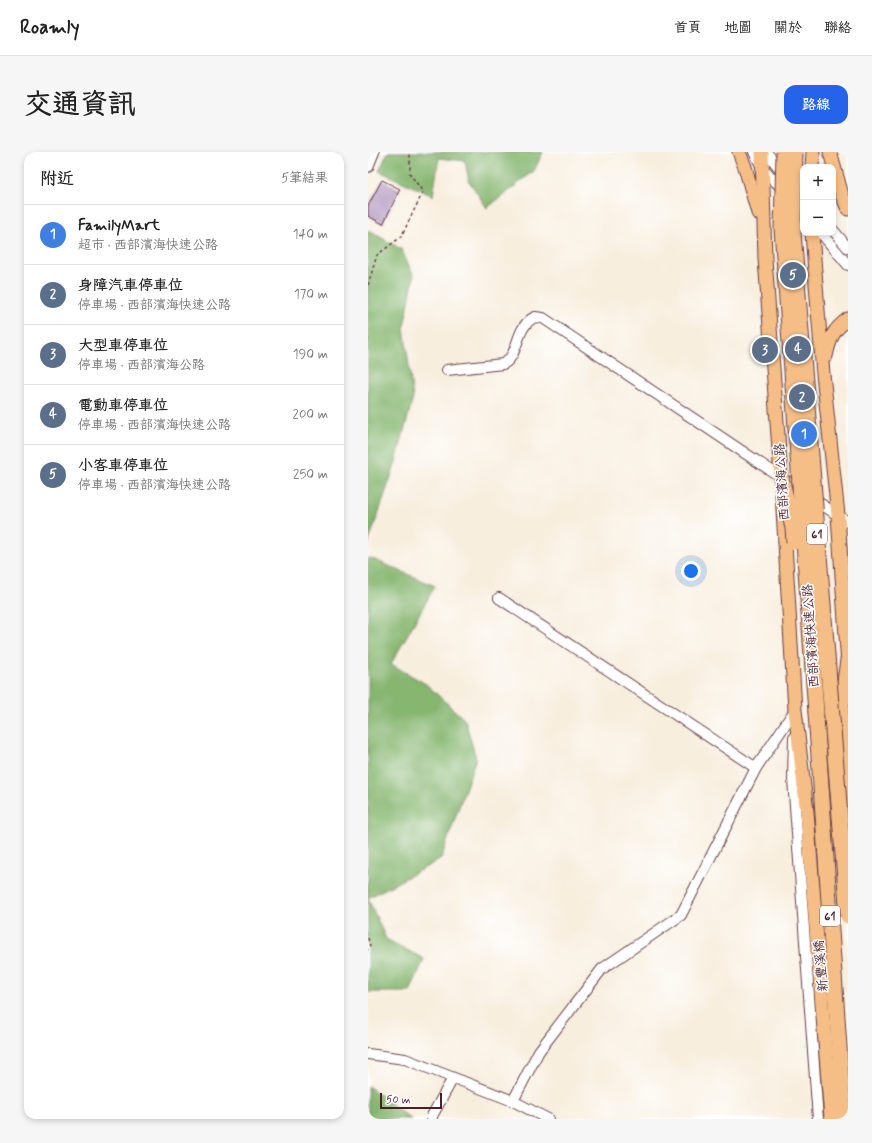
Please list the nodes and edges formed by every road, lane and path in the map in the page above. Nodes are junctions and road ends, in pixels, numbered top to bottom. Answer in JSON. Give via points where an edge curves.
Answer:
{"nodes":[{"id":1,"x":374,"y":152,"type":"edge"},
{"id":2,"x":410,"y":152,"type":"edge"},
{"id":3,"x":739,"y":152,"type":"edge"},
{"id":4,"x":754,"y":152,"type":"edge"},
{"id":5,"x":762,"y":152,"type":"edge"},
{"id":6,"x":766,"y":152,"type":"edge"},
{"id":7,"x":784,"y":152,"type":"edge"},
{"id":8,"x":795,"y":152,"type":"edge"},
{"id":9,"x":813,"y":152,"type":"edge"},
{"id":10,"x":830,"y":152,"type":"edge"},
{"id":11,"x":812,"y":164,"type":"edge"},
{"id":12,"x":368,"y":167,"type":"edge"},
{"id":13,"x":762,"y":167,"type":"junction"},
{"id":14,"x":800,"y":192,"type":"edge"},
{"id":15,"x":800,"y":209,"type":"edge"},
{"id":16,"x":848,"y":209,"type":"edge"},
{"id":17,"x":836,"y":234,"type":"edge"},
{"id":18,"x":812,"y":236,"type":"edge"},
{"id":19,"x":824,"y":236,"type":"edge"},
{"id":20,"x":848,"y":248,"type":"edge"},
{"id":21,"x":765,"y":258,"type":"junction"},
{"id":22,"x":848,"y":265,"type":"edge"},
{"id":23,"x":368,"y":285,"type":"edge"},
{"id":24,"x":848,"y":319,"type":"edge"},
{"id":25,"x":446,"y":370,"type":"dead end"},
{"id":26,"x":823,"y":374,"type":"junction"},
{"id":27,"x":781,"y":477,"type":"junction"},
{"id":28,"x":843,"y":518,"type":"edge"},
{"id":29,"x":499,"y":598,"type":"dead end"},
{"id":30,"x":848,"y":660,"type":"edge"},
{"id":31,"x":848,"y":666,"type":"edge"},
{"id":32,"x":795,"y":710,"type":"junction"},
{"id":33,"x":816,"y":713,"type":"junction"},
{"id":34,"x":756,"y":768,"type":"junction"},
{"id":35,"x":807,"y":812,"type":"joint"},
{"id":36,"x":848,"y":835,"type":"edge"},
{"id":37,"x":848,"y":916,"type":"edge"},
{"id":38,"x":368,"y":938,"type":"edge"},
{"id":39,"x":368,"y":950,"type":"edge"},
{"id":40,"x":368,"y":1054,"type":"edge"},
{"id":41,"x":453,"y":1078,"type":"junction"},
{"id":42,"x":513,"y":1101,"type":"junction"},
{"id":43,"x":432,"y":1119,"type":"edge"},
{"id":44,"x":548,"y":1119,"type":"edge"},
{"id":45,"x":818,"y":1119,"type":"edge"},
{"id":46,"x":831,"y":1119,"type":"edge"},
{"id":47,"x":844,"y":1119,"type":"edge"}],
"edges":[{"from":1,"to":12,"type":"street"},
{"from":2,"to":23,"type":"path","via":[[410,174],[423,192],[401,237],[377,255]]},
{"from":3,"to":21,"type":"main road","via":[[756,205]]},
{"from":4,"to":13,"type":"street"},
{"from":5,"to":13,"type":"main road","name":"西部濱海公路","number":"61"},
{"from":6,"to":14,"type":"street"},
{"from":7,"to":33,"type":"highway","name":"西部濱海快速公路","number":"61","bridge":true,"via":[[782,228]]},
{"from":8,"to":37,"type":"highway","name":"西部濱海快速公路","number":"61","bridge":true,"via":[[793,232]]},
{"from":9,"to":11,"type":"main road"},
{"from":10,"to":16,"type":"main road"},
{"from":13,"to":15,"type":"street"},
{"from":13,"to":21,"type":"main road","name":"西部濱海公路","number":"61"},
{"from":17,"to":20,"type":"street"},
{"from":18,"to":26,"type":"main road","number":"61"},
{"from":19,"to":22,"type":"street"},
{"from":21,"to":27,"type":"main road","name":"西部濱海公路","number":"61"},
{"from":24,"to":26,"type":"main road","via":[[833,332]]},
{"from":25,"to":27,"type":"street","via":[[508,362],[519,335],[530,319],[538,317]]},
{"from":26,"to":28,"type":"main road","number":"61"},
{"from":27,"to":28,"type":"street"},
{"from":27,"to":32,"type":"main road","name":"西部濱海公路","number":"61"},
{"from":27,"to":33,"type":"highway","bridge":true,"via":[[793,528],[801,650]]},
{"from":28,"to":30,"type":"main road","number":"61"},
{"from":29,"to":34,"type":"street"},
{"from":30,"to":31,"type":"main road","number":"61"},
{"from":30,"to":36,"type":"highway","via":[[841,711]]},
{"from":32,"to":34,"type":"street"},
{"from":32,"to":35,"type":"main road","name":"西部濱海公路","number":"61"},
{"from":32,"to":45,"type":"street","via":[[792,779]]},
{"from":33,"to":47,"type":"highway","name":"西部濱海快速公路","number":"61"},
{"from":34,"to":42,"type":"street","via":[[680,916],[602,970],[539,1051]]},
{"from":35,"to":46,"type":"main road","name":"新豐溪橋","number":"61"},
{"from":38,"to":39,"type":"path"},
{"from":40,"to":41,"type":"street","via":[[405,1059]]},
{"from":41,"to":42,"type":"street"},
{"from":41,"to":43,"type":"street"},
{"from":42,"to":44,"type":"street"}]}
